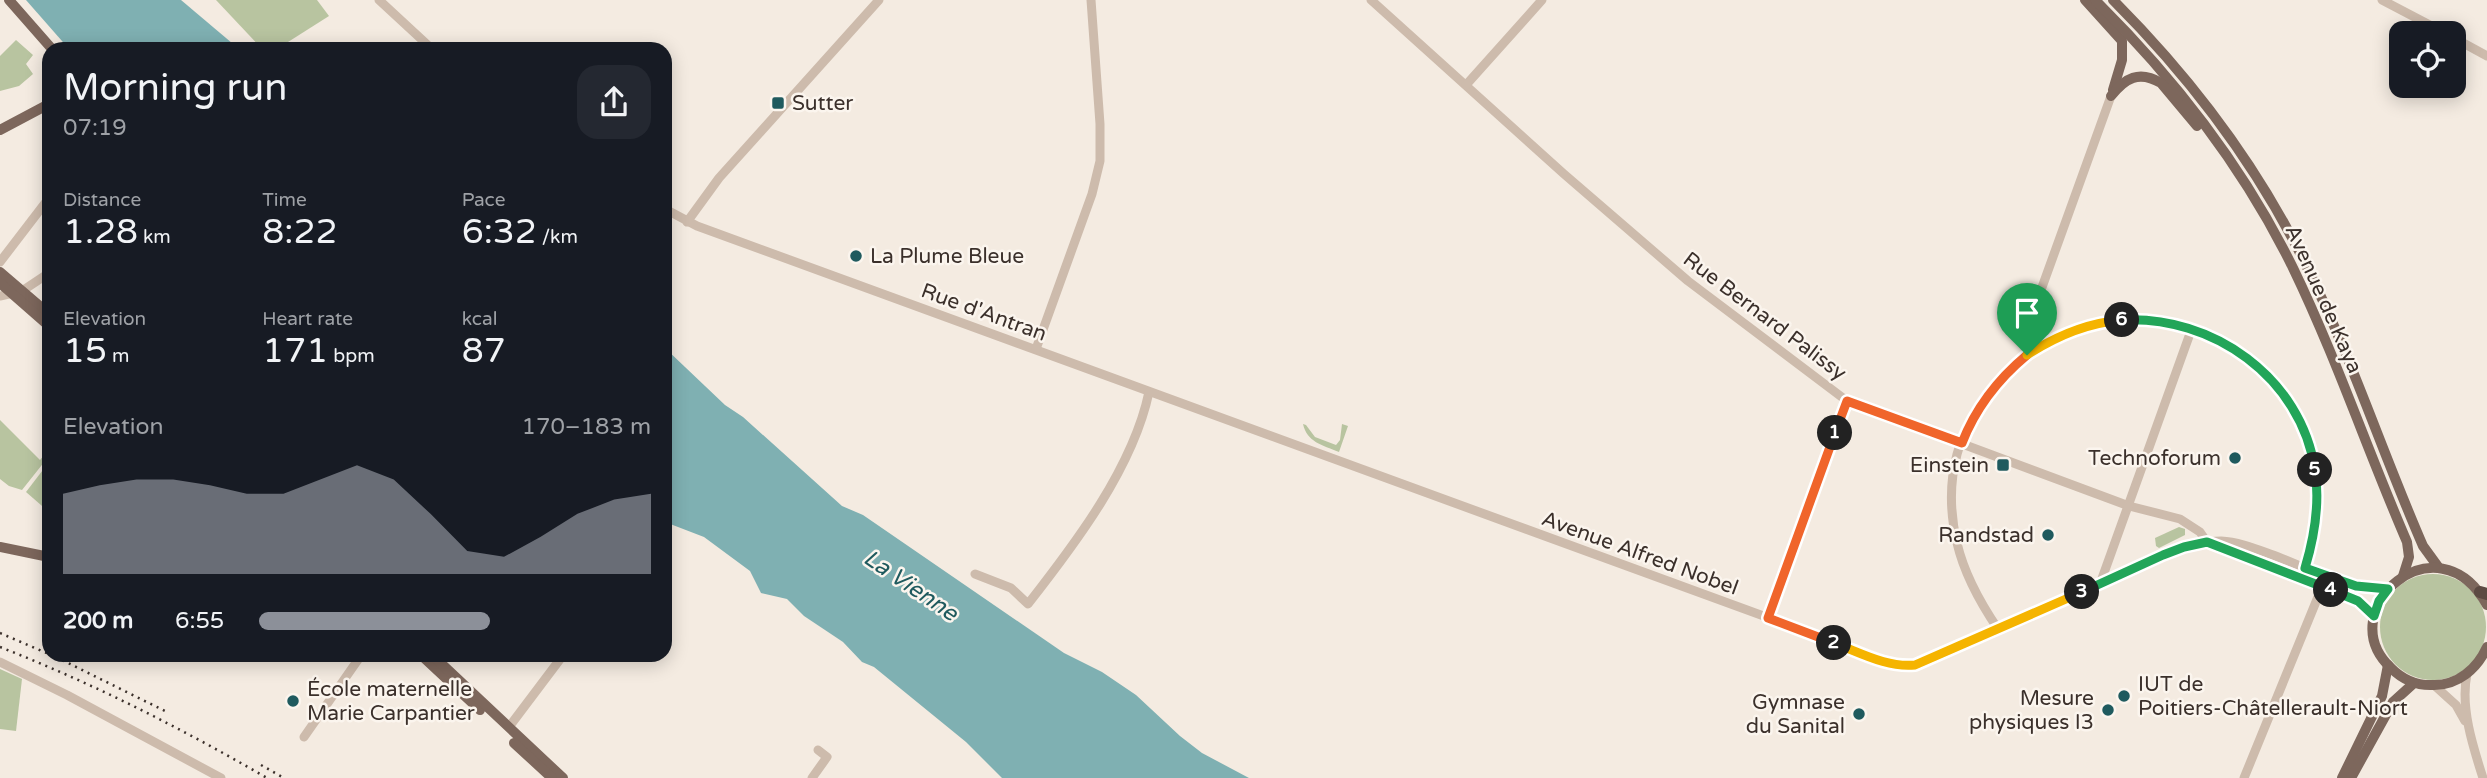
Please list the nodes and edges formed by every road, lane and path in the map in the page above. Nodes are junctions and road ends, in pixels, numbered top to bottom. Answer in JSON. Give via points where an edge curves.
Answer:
{"nodes":[{"id":1,"x":9,"y":0,"type":"edge"},
{"id":2,"x":379,"y":0,"type":"edge"},
{"id":3,"x":879,"y":0,"type":"edge"},
{"id":4,"x":1091,"y":0,"type":"edge"},
{"id":5,"x":1371,"y":0,"type":"edge"},
{"id":6,"x":1542,"y":0,"type":"edge"},
{"id":7,"x":2085,"y":0,"type":"edge"},
{"id":8,"x":2095,"y":0,"type":"edge"},
{"id":9,"x":2113,"y":0,"type":"edge"},
{"id":10,"x":2382,"y":0,"type":"edge"},
{"id":11,"x":2422,"y":21,"type":"edge"},
{"id":12,"x":46,"y":42,"type":"edge"},
{"id":13,"x":424,"y":42,"type":"edge"},
{"id":14,"x":2466,"y":45,"type":"edge"},
{"id":15,"x":2487,"y":56,"type":"edge"},
{"id":16,"x":1466,"y":85,"type":"junction"},
{"id":17,"x":2111,"y":96,"type":"junction"},
{"id":18,"x":42,"y":108,"type":"edge"},
{"id":19,"x":0,"y":130,"type":"edge"},
{"id":20,"x":42,"y":207,"type":"edge"},
{"id":21,"x":672,"y":213,"type":"edge"},
{"id":22,"x":687,"y":222,"type":"junction"},
{"id":23,"x":0,"y":262,"type":"edge"},
{"id":24,"x":2292,"y":267,"type":"junction"},
{"id":25,"x":0,"y":272,"type":"edge"},
{"id":26,"x":42,"y":277,"type":"edge"},
{"id":27,"x":0,"y":283,"type":"edge"},
{"id":28,"x":11,"y":293,"type":"edge"},
{"id":29,"x":42,"y":310,"type":"edge"},
{"id":30,"x":42,"y":320,"type":"edge"},
{"id":31,"x":2192,"y":328,"type":"junction"},
{"id":32,"x":1036,"y":349,"type":"junction"},
{"id":33,"x":2027,"y":355,"type":"junction"},
{"id":34,"x":1149,"y":392,"type":"junction"},
{"id":35,"x":1175,"y":400,"type":"joint"},
{"id":36,"x":1847,"y":401,"type":"junction"},
{"id":37,"x":1962,"y":443,"type":"junction"},
{"id":38,"x":2129,"y":506,"type":"junction"},
{"id":39,"x":2207,"y":542,"type":"junction"},
{"id":40,"x":0,"y":547,"type":"edge"},
{"id":41,"x":42,"y":556,"type":"edge"},
{"id":42,"x":2305,"y":568,"type":"junction"},
{"id":43,"x":2439,"y":568,"type":"junction"},
{"id":44,"x":975,"y":574,"type":"dead end"},
{"id":45,"x":2403,"y":576,"type":"junction"},
{"id":46,"x":2301,"y":579,"type":"junction"},
{"id":47,"x":2100,"y":584,"type":"junction"},
{"id":48,"x":2322,"y":587,"type":"junction"},
{"id":49,"x":2388,"y":589,"type":"junction"},
{"id":50,"x":2483,"y":593,"type":"edge"},
{"id":51,"x":2487,"y":605,"type":"edge"},
{"id":52,"x":2374,"y":616,"type":"junction"},
{"id":53,"x":1768,"y":618,"type":"junction"},
{"id":54,"x":1998,"y":629,"type":"junction"},
{"id":55,"x":2487,"y":648,"type":"edge"},
{"id":56,"x":0,"y":662,"type":"edge"},
{"id":57,"x":356,"y":662,"type":"edge"},
{"id":58,"x":429,"y":662,"type":"edge"},
{"id":59,"x":440,"y":662,"type":"edge"},
{"id":60,"x":558,"y":662,"type":"edge"},
{"id":61,"x":2388,"y":665,"type":"junction"},
{"id":62,"x":2467,"y":674,"type":"junction"},
{"id":63,"x":2414,"y":683,"type":"junction"},
{"id":64,"x":2435,"y":685,"type":"junction"},
{"id":65,"x":509,"y":727,"type":"junction"},
{"id":66,"x":304,"y":737,"type":"dead end"},
{"id":67,"x":2473,"y":742,"type":"junction"},
{"id":68,"x":818,"y":750,"type":"dead end"},
{"id":69,"x":222,"y":778,"type":"edge"},
{"id":70,"x":552,"y":778,"type":"edge"},
{"id":71,"x":563,"y":778,"type":"edge"},
{"id":72,"x":812,"y":778,"type":"edge"},
{"id":73,"x":2244,"y":778,"type":"edge"},
{"id":74,"x":2342,"y":778,"type":"edge"},
{"id":75,"x":2351,"y":778,"type":"edge"},
{"id":76,"x":2483,"y":778,"type":"edge"}],
"edges":[{"from":1,"to":12,"type":"main road"},
{"from":2,"to":13,"type":"street"},
{"from":3,"to":22,"type":"street","via":[[719,178]]},
{"from":4,"to":32,"type":"street","via":[[1100,161]]},
{"from":5,"to":16,"type":"street","name":"Rue Bernard Palissy"},
{"from":6,"to":16,"type":"street"},
{"from":7,"to":17,"type":"main road","via":[[2122,41],[2122,60]]},
{"from":8,"to":24,"type":"main road","name":"Avenue de Kaya","via":[[2210,131]]},
{"from":9,"to":43,"type":"main road","name":"Avenue de Kaya","via":[[2202,100],[2275,208],[2332,321],[2423,546]]},
{"from":10,"to":11,"type":"street"},
{"from":14,"to":15,"type":"street"},
{"from":16,"to":36,"type":"street","name":"Rue Bernard Palissy","via":[[1680,274]]},
{"from":17,"to":24,"type":"main road","via":[[2120,83],[2133,76],[2161,83],[2207,140]]},
{"from":17,"to":33,"type":"street","via":[[2023,340]]},
{"from":18,"to":19,"type":"main road"},
{"from":20,"to":23,"type":"street"},
{"from":21,"to":22,"type":"street","name":"Rue d'Antran"},
{"from":22,"to":32,"type":"street","name":"Rue d'Antran"},
{"from":24,"to":45,"type":"main road","name":"Avenue de Kaya","via":[[2407,542],[2409,557]]},
{"from":25,"to":28,"type":"main road"},
{"from":26,"to":28,"type":"street"},
{"from":27,"to":28,"type":"main road"},
{"from":28,"to":29,"type":"main road"},
{"from":28,"to":30,"type":"main road"},
{"from":31,"to":33,"type":"street","via":[[2141,320],[2109,321],[2070,332]]},
{"from":31,"to":38,"type":"street"},
{"from":31,"to":42,"type":"street","via":[[2228,344],[2258,366],[2302,427],[2313,460],[2317,506]]},
{"from":32,"to":34,"type":"street","name":"Rue d'Antran"},
{"from":33,"to":37,"type":"street","via":[[1981,404]]},
{"from":34,"to":35,"type":"street","name":"Rue d'Antran"},
{"from":34,"to":44,"type":"street","via":[[1141,422],[1116,474],[1028,604],[1011,589]]},
{"from":35,"to":53,"type":"street","name":"Avenue Alfred Nobel"},
{"from":36,"to":37,"type":"street","name":"Rue Bernard Palissy"},
{"from":36,"to":53,"type":"street"},
{"from":37,"to":38,"type":"street","name":"Rue Bernard Palissy"},
{"from":37,"to":54,"type":"street","via":[[1953,491],[1957,544],[1975,590]]},
{"from":38,"to":39,"type":"street","name":"Rue Bernard Palissy","via":[[2180,519]]},
{"from":38,"to":47,"type":"street"},
{"from":39,"to":42,"type":"street","name":"Avenue Alfred Nobel","via":[[2247,546]]},
{"from":39,"to":46,"type":"street"},
{"from":39,"to":47,"type":"street","name":"Avenue Alfred Nobel","via":[[2184,547]]},
{"from":40,"to":41,"type":"main road"},
{"from":42,"to":46,"type":"street"},
{"from":42,"to":49,"type":"street","name":"Avenue Alfred Nobel","via":[[2356,586]]},
{"from":43,"to":45,"type":"main road"},
{"from":43,"to":50,"type":"main road","via":[[2462,576]]},
{"from":45,"to":49,"type":"main road"},
{"from":46,"to":48,"type":"street"},
{"from":47,"to":54,"type":"street","name":"Avenue Alfred Nobel"},
{"from":48,"to":52,"type":"street","via":[[2353,598]]},
{"from":48,"to":73,"type":"street"},
{"from":49,"to":52,"type":"main road"},
{"from":50,"to":51,"type":"main road"},
{"from":52,"to":61,"type":"main road","via":[[2375,642]]},
{"from":53,"to":54,"type":"street","name":"Avenue Alfred Nobel","via":[[1903,667],[1923,663]]},
{"from":55,"to":62,"type":"main road"},
{"from":56,"to":69,"type":"street"},
{"from":57,"to":66,"type":"street"},
{"from":58,"to":70,"type":"main road"},
{"from":59,"to":65,"type":"main road"},
{"from":60,"to":65,"type":"street"},
{"from":61,"to":63,"type":"main road"},
{"from":61,"to":74,"type":"main road","via":[[2382,696]]},
{"from":62,"to":64,"type":"main road"},
{"from":62,"to":67,"type":"street","via":[[2465,698]]},
{"from":63,"to":64,"type":"main road"},
{"from":63,"to":75,"type":"main road","via":[[2393,702]]},
{"from":64,"to":67,"type":"street","via":[[2456,705]]},
{"from":65,"to":71,"type":"main road"},
{"from":67,"to":76,"type":"street"},
{"from":68,"to":72,"type":"street","via":[[827,757]]}]}
